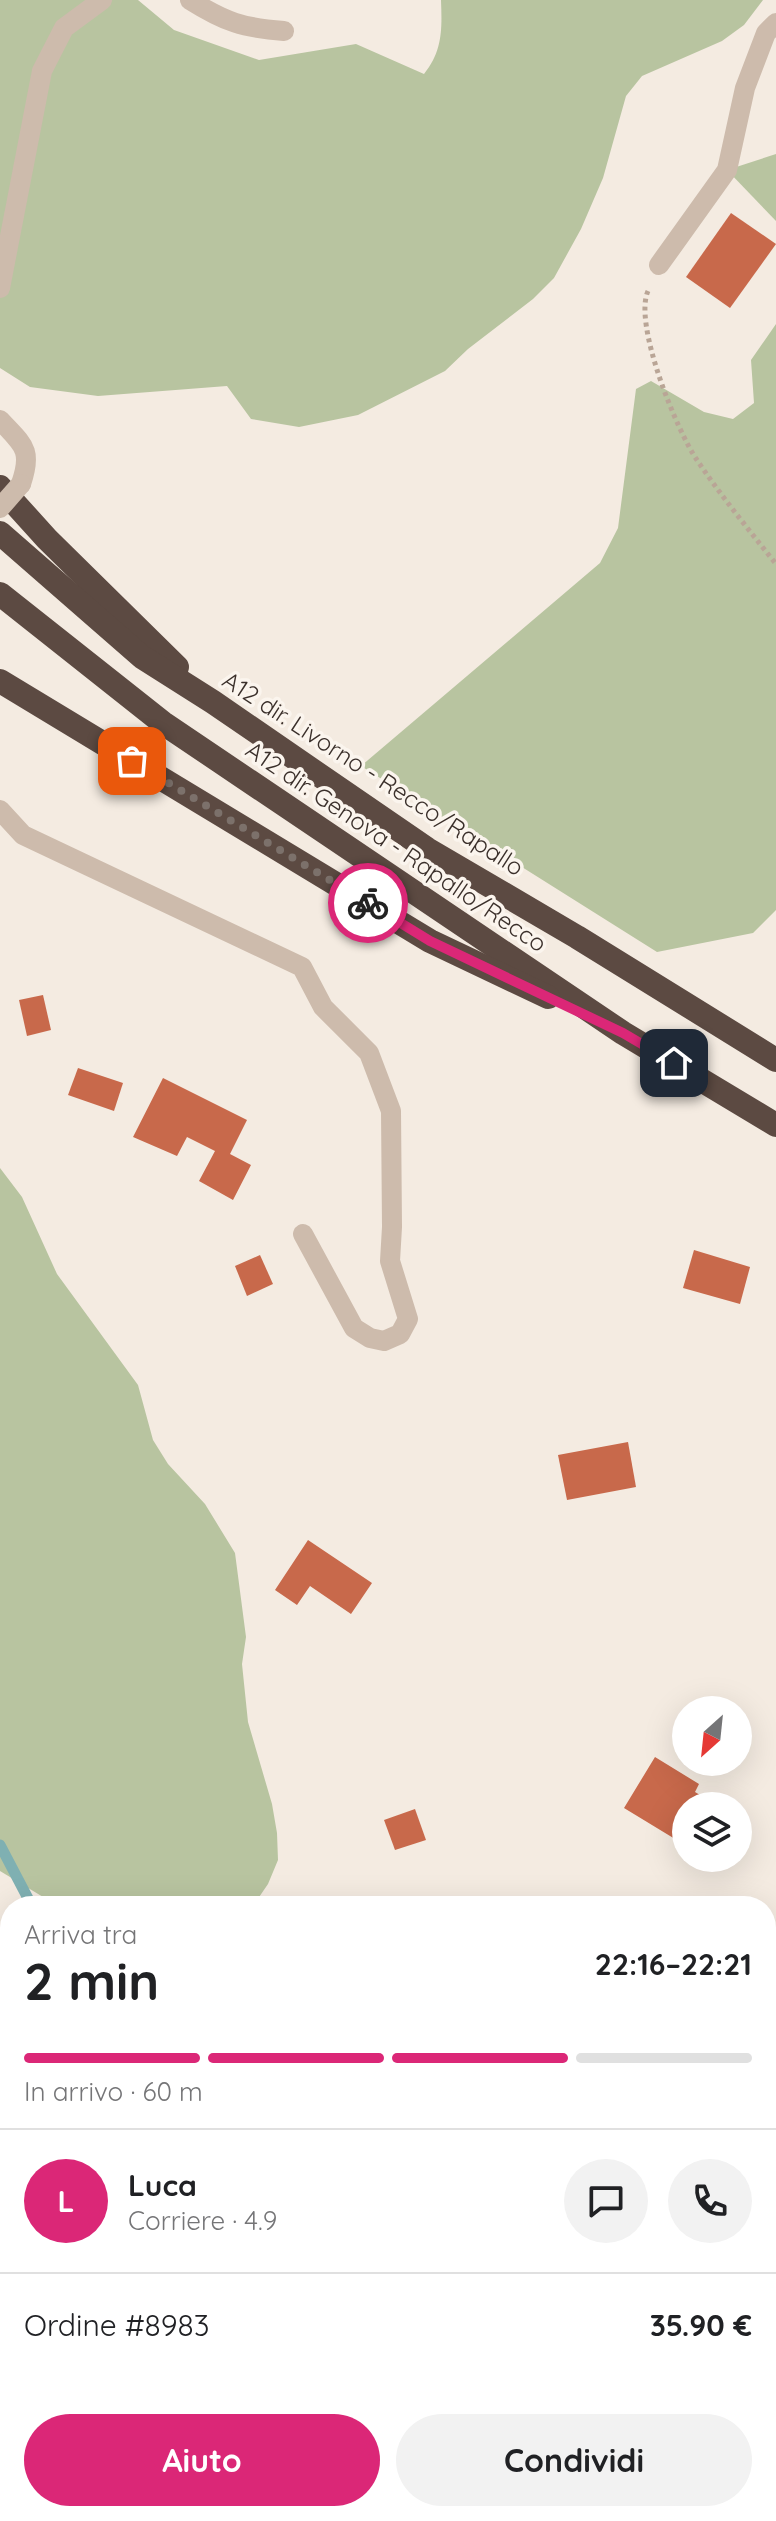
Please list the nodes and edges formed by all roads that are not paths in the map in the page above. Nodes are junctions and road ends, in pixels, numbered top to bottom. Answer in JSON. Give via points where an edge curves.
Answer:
{"nodes":[{"id":1,"x":102,"y":0,"type":"edge"},
{"id":2,"x":190,"y":0,"type":"edge"},
{"id":3,"x":776,"y":23,"type":"edge"},
{"id":4,"x":284,"y":31,"type":"dead end"},
{"id":5,"x":659,"y":265,"type":"road end"},
{"id":6,"x":0,"y":288,"type":"edge"},
{"id":7,"x":0,"y":420,"type":"edge"},
{"id":8,"x":11,"y":486,"type":"edge"},
{"id":9,"x":0,"y":508,"type":"edge"},
{"id":10,"x":0,"y":533,"type":"edge"},
{"id":11,"x":0,"y":594,"type":"edge"},
{"id":12,"x":0,"y":681,"type":"edge"},
{"id":13,"x":213,"y":702,"type":"junction"},
{"id":14,"x":0,"y":810,"type":"edge"},
{"id":15,"x":623,"y":1033,"type":"junction"},
{"id":16,"x":776,"y":1060,"type":"edge"},
{"id":17,"x":776,"y":1125,"type":"edge"},
{"id":18,"x":303,"y":1234,"type":"dead end"}],
"edges":[{"from":1,"to":6,"type":"street","via":[[64,28],[42,71]]},
{"from":2,"to":4,"type":"street","via":[[250,29]]},
{"from":3,"to":5,"type":"street","via":[[766,33],[745,88],[727,170]]},
{"from":7,"to":8,"type":"street","via":[[24,445],[28,463]]},
{"from":8,"to":9,"type":"street","bridge":true},
{"from":8,"to":13,"type":"highway","via":[[47,539]]},
{"from":10,"to":13,"type":"highway","name":"A12 dir. Livorno - Recco/Rapallo","via":[[142,657]]},
{"from":11,"to":15,"type":"highway","name":"A12 dir. Genova - Rapallo/Recco","via":[[163,723]]},
{"from":12,"to":15,"type":"highway","via":[[430,941]]},
{"from":13,"to":16,"type":"highway","name":"A12 dir. Livorno - Recco/Rapallo","via":[[427,849]]},
{"from":14,"to":18,"type":"street","via":[[23,835],[302,967],[323,1007],[369,1053],[391,1111],[390,1261],[408,1319],[400,1334],[384,1341],[354,1328]]},
{"from":15,"to":17,"type":"highway","name":"A12 dir. Genova - Rapallo/Recco"}]}
